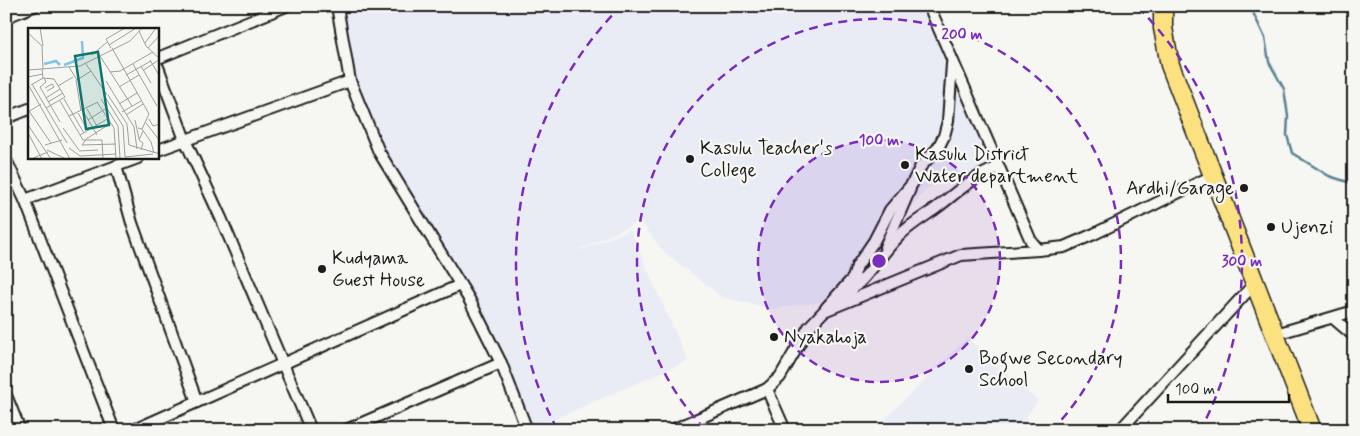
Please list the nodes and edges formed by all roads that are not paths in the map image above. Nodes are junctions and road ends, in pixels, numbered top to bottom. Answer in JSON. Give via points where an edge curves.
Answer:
{"nodes":[{"id":1,"x":34,"y":6,"type":"edge"},
{"id":2,"x":286,"y":6,"type":"edge"},
{"id":3,"x":337,"y":6,"type":"edge"},
{"id":4,"x":929,"y":6,"type":"edge"},
{"id":5,"x":1163,"y":6,"type":"edge"},
{"id":6,"x":6,"y":17,"type":"edge"},
{"id":7,"x":159,"y":58,"type":"edge"},
{"id":8,"x":951,"y":58,"type":"junction"},
{"id":9,"x":159,"y":70,"type":"edge"},
{"id":10,"x":350,"y":81,"type":"junction"},
{"id":11,"x":28,"y":109,"type":"edge"},
{"id":12,"x":6,"y":118,"type":"edge"},
{"id":13,"x":185,"y":140,"type":"junction"},
{"id":14,"x":159,"y":150,"type":"edge"},
{"id":15,"x":135,"y":159,"type":"edge"},
{"id":16,"x":6,"y":160,"type":"edge"},
{"id":17,"x":116,"y":166,"type":"junction"},
{"id":18,"x":999,"y":168,"type":"junction"},
{"id":19,"x":1212,"y":176,"type":"junction"},
{"id":20,"x":912,"y":184,"type":"junction"},
{"id":21,"x":25,"y":200,"type":"junction"},
{"id":22,"x":1039,"y":250,"type":"junction"},
{"id":23,"x":883,"y":256,"type":"junction"},
{"id":24,"x":1255,"y":283,"type":"junction"},
{"id":25,"x":460,"y":285,"type":"junction"},
{"id":26,"x":832,"y":302,"type":"junction"},
{"id":27,"x":1354,"y":310,"type":"edge"},
{"id":28,"x":824,"y":311,"type":"junction"},
{"id":29,"x":1333,"y":318,"type":"junction"},
{"id":30,"x":1276,"y":334,"type":"junction"},
{"id":31,"x":1354,"y":336,"type":"edge"},
{"id":32,"x":501,"y":363,"type":"junction"},
{"id":33,"x":282,"y":364,"type":"junction"},
{"id":34,"x":767,"y":390,"type":"junction"},
{"id":35,"x":6,"y":395,"type":"edge"},
{"id":36,"x":197,"y":402,"type":"junction"},
{"id":37,"x":20,"y":430,"type":"edge"},
{"id":38,"x":114,"y":430,"type":"edge"},
{"id":39,"x":134,"y":430,"type":"edge"},
{"id":40,"x":311,"y":430,"type":"edge"},
{"id":41,"x":346,"y":430,"type":"edge"},
{"id":42,"x":527,"y":430,"type":"edge"},
{"id":43,"x":672,"y":430,"type":"edge"},
{"id":44,"x":784,"y":430,"type":"edge"},
{"id":45,"x":1120,"y":430,"type":"edge"},
{"id":46,"x":1312,"y":430,"type":"edge"}],
"edges":[{"from":1,"to":6,"type":"street"},
{"from":2,"to":7,"type":"street"},
{"from":3,"to":10,"type":"street"},
{"from":4,"to":8,"type":"street"},
{"from":5,"to":19,"type":"highway","via":[[1163,28],[1170,65]]},
{"from":8,"to":18,"type":"street"},
{"from":8,"to":20,"type":"street","via":[[953,74],[944,136]]},
{"from":9,"to":13,"type":"street"},
{"from":10,"to":13,"type":"street"},
{"from":10,"to":25,"type":"street","via":[[379,152]]},
{"from":11,"to":12,"type":"street"},
{"from":13,"to":14,"type":"street"},
{"from":13,"to":33,"type":"street"},
{"from":15,"to":17,"type":"street"},
{"from":16,"to":21,"type":"street"},
{"from":17,"to":21,"type":"street"},
{"from":17,"to":36,"type":"street","via":[[132,223]]},
{"from":18,"to":22,"type":"street","via":[[1031,241]]},
{"from":18,"to":23,"type":"street","via":[[977,176],[957,189],[897,238]]},
{"from":19,"to":22,"type":"street","via":[[1064,247]]},
{"from":19,"to":24,"type":"highway"},
{"from":20,"to":23,"type":"street"},
{"from":20,"to":26,"type":"street","via":[[890,210],[852,278]]},
{"from":21,"to":38,"type":"street"},
{"from":22,"to":28,"type":"street","via":[[961,255]]},
{"from":23,"to":26,"type":"street","via":[[864,279]]},
{"from":24,"to":30,"type":"highway"},
{"from":24,"to":45,"type":"street"},
{"from":25,"to":32,"type":"street"},
{"from":25,"to":33,"type":"street"},
{"from":26,"to":28,"type":"street"},
{"from":27,"to":29,"type":"street"},
{"from":28,"to":34,"type":"street","via":[[809,327],[780,377]]},
{"from":29,"to":30,"type":"street"},
{"from":29,"to":31,"type":"street"},
{"from":30,"to":46,"type":"highway"},
{"from":32,"to":41,"type":"street"},
{"from":32,"to":42,"type":"street"},
{"from":33,"to":36,"type":"street"},
{"from":33,"to":40,"type":"street"},
{"from":34,"to":43,"type":"street"},
{"from":34,"to":44,"type":"street"},
{"from":35,"to":37,"type":"street"},
{"from":36,"to":39,"type":"street"}]}
